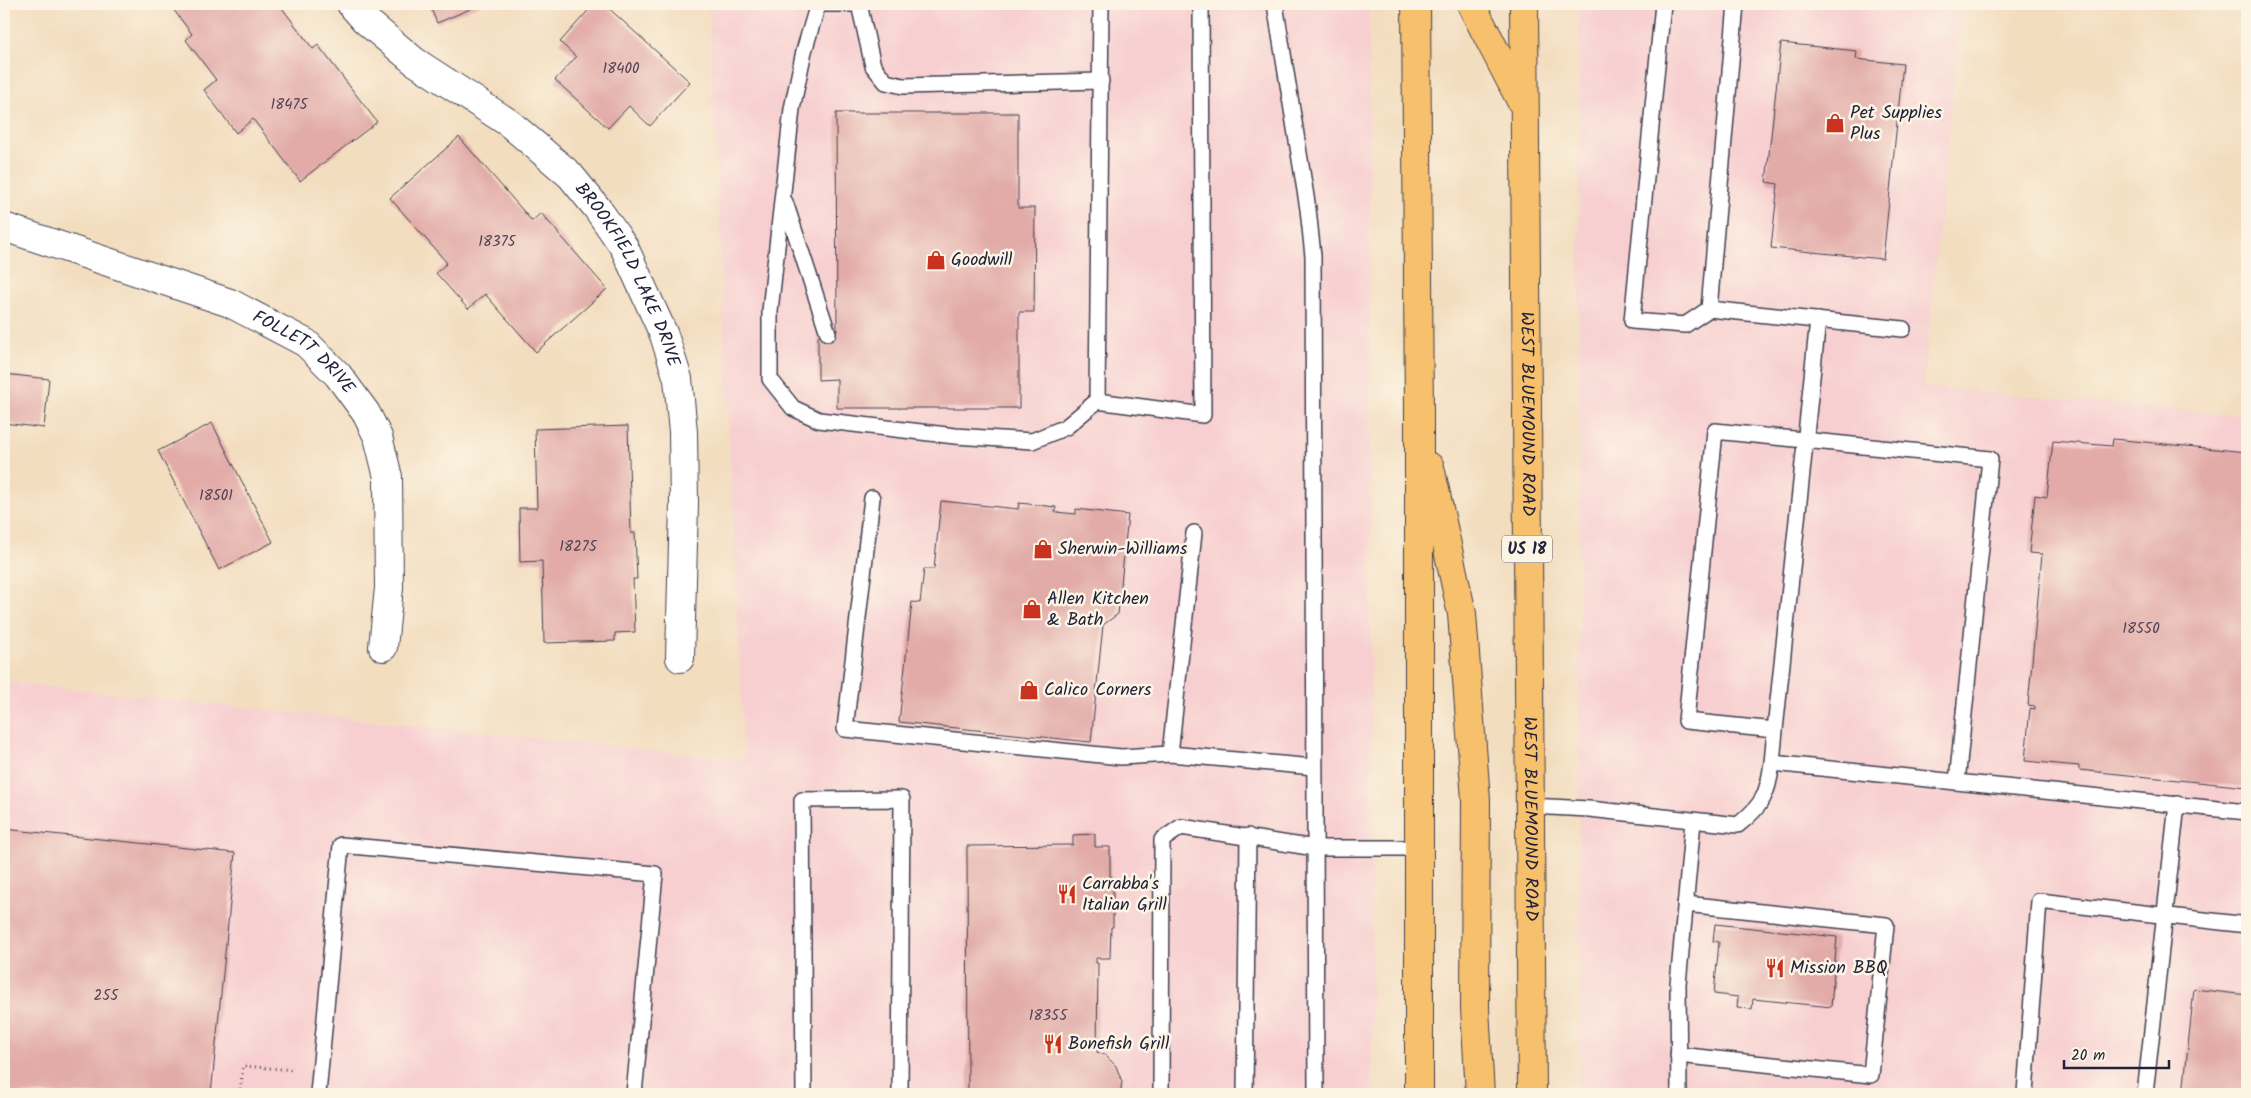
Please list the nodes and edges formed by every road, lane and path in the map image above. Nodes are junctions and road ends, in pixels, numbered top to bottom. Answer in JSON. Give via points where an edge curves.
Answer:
{"nodes":[{"id":1,"x":351,"y":4,"type":"edge"},
{"id":2,"x":818,"y":4,"type":"edge"},
{"id":3,"x":851,"y":4,"type":"edge"},
{"id":4,"x":859,"y":4,"type":"edge"},
{"id":5,"x":1101,"y":4,"type":"edge"},
{"id":6,"x":1201,"y":4,"type":"edge"},
{"id":7,"x":1275,"y":4,"type":"edge"},
{"id":8,"x":1416,"y":4,"type":"edge"},
{"id":9,"x":1471,"y":4,"type":"edge"},
{"id":10,"x":1524,"y":4,"type":"edge"},
{"id":11,"x":1663,"y":4,"type":"edge"},
{"id":12,"x":1736,"y":4,"type":"edge"},
{"id":13,"x":1101,"y":81,"type":"junction"},
{"id":14,"x":1523,"y":104,"type":"junction"},
{"id":15,"x":783,"y":195,"type":"junction"},
{"id":16,"x":4,"y":227,"type":"edge"},
{"id":17,"x":1709,"y":309,"type":"junction"},
{"id":18,"x":1818,"y":320,"type":"junction"},
{"id":19,"x":1903,"y":329,"type":"dead end"},
{"id":20,"x":828,"y":334,"type":"dead end"},
{"id":21,"x":1097,"y":401,"type":"junction"},
{"id":22,"x":1419,"y":414,"type":"junction"},
{"id":23,"x":1806,"y":440,"type":"junction"},
{"id":24,"x":872,"y":498,"type":"dead end"},
{"id":25,"x":1194,"y":533,"type":"dead end"},
{"id":26,"x":383,"y":647,"type":"dead end"},
{"id":27,"x":680,"y":658,"type":"dead end"},
{"id":28,"x":1775,"y":730,"type":"junction"},
{"id":29,"x":1170,"y":754,"type":"junction"},
{"id":30,"x":1772,"y":763,"type":"junction"},
{"id":31,"x":1314,"y":767,"type":"junction"},
{"id":32,"x":1957,"y":782,"type":"junction"},
{"id":33,"x":2178,"y":804,"type":"junction"},
{"id":34,"x":1530,"y":806,"type":"junction"},
{"id":35,"x":2247,"y":812,"type":"edge"},
{"id":36,"x":1693,"y":821,"type":"junction"},
{"id":37,"x":1248,"y":836,"type":"junction"},
{"id":38,"x":1315,"y":848,"type":"junction"},
{"id":39,"x":1418,"y":848,"type":"junction"},
{"id":40,"x":1685,"y":904,"type":"junction"},
{"id":41,"x":2164,"y":916,"type":"junction"},
{"id":42,"x":2247,"y":925,"type":"edge"},
{"id":43,"x":1678,"y":1055,"type":"junction"},
{"id":44,"x":320,"y":1073,"type":"junction"},
{"id":45,"x":240,"y":1094,"type":"edge"},
{"id":46,"x":318,"y":1094,"type":"edge"},
{"id":47,"x":634,"y":1094,"type":"edge"},
{"id":48,"x":804,"y":1094,"type":"edge"},
{"id":49,"x":900,"y":1094,"type":"edge"},
{"id":50,"x":1162,"y":1094,"type":"edge"},
{"id":51,"x":1245,"y":1094,"type":"edge"},
{"id":52,"x":1316,"y":1094,"type":"edge"},
{"id":53,"x":1419,"y":1094,"type":"edge"},
{"id":54,"x":1480,"y":1094,"type":"edge"},
{"id":55,"x":1532,"y":1094,"type":"edge"},
{"id":56,"x":1679,"y":1094,"type":"edge"},
{"id":57,"x":2025,"y":1094,"type":"edge"},
{"id":58,"x":2145,"y":1094,"type":"edge"}],
"edges":[{"from":1,"to":27,"type":"street","name":"BROOKFIELD LAKE DRIVE","via":[[414,62],[509,123],[570,175],[598,208],[624,247],[664,335],[678,379],[684,504]]},
{"from":2,"to":3,"type":"lane"},
{"from":2,"to":15,"type":"lane","via":[[792,109]]},
{"from":4,"to":13,"type":"lane","via":[[873,66],[886,82],[903,86]]},
{"from":5,"to":13,"type":"lane"},
{"from":6,"to":21,"type":"lane","via":[[1203,415]]},
{"from":7,"to":31,"type":"lane","via":[[1313,256]]},
{"from":8,"to":22,"type":"main road"},
{"from":9,"to":14,"type":"main road"},
{"from":10,"to":14,"type":"main road","name":"WEST BLUEMOUND ROAD","number":"US 18"},
{"from":11,"to":17,"type":"lane","via":[[1632,321],[1685,326]]},
{"from":12,"to":17,"type":"lane"},
{"from":13,"to":21,"type":"lane"},
{"from":14,"to":34,"type":"main road","name":"WEST BLUEMOUND ROAD","number":"US 18"},
{"from":15,"to":20,"type":"lane"},
{"from":15,"to":21,"type":"lane","via":[[770,311],[770,379],[793,408],[819,420],[955,436],[1032,441],[1066,427]]},
{"from":16,"to":26,"type":"street","name":"FOLLETT DRIVE","via":[[230,303],[306,343],[338,375],[366,413],[378,437],[388,476],[389,588]]},
{"from":17,"to":18,"type":"lane"},
{"from":18,"to":19,"type":"lane"},
{"from":18,"to":23,"type":"lane"},
{"from":22,"to":39,"type":"main road"},
{"from":22,"to":54,"type":"main road","via":[[1462,614],[1476,800],[1475,1008]]},
{"from":23,"to":28,"type":"lane"},
{"from":23,"to":28,"type":"lane","via":[[1715,431],[1686,721]]},
{"from":23,"to":32,"type":"lane","via":[[1990,459]]},
{"from":24,"to":29,"type":"lane","via":[[845,729],[1121,757]]},
{"from":25,"to":29,"type":"lane"},
{"from":28,"to":30,"type":"lane"},
{"from":29,"to":31,"type":"lane"},
{"from":30,"to":32,"type":"lane"},
{"from":30,"to":36,"type":"lane","via":[[1768,791],[1756,810],[1738,825]]},
{"from":31,"to":38,"type":"lane"},
{"from":32,"to":33,"type":"lane"},
{"from":33,"to":35,"type":"lane"},
{"from":33,"to":41,"type":"lane"},
{"from":34,"to":36,"type":"lane"},
{"from":34,"to":55,"type":"main road","name":"WEST BLUEMOUND ROAD","number":"US 18"},
{"from":36,"to":40,"type":"lane"},
{"from":37,"to":38,"type":"lane"},
{"from":37,"to":50,"type":"lane","via":[[1181,827],[1162,840]]},
{"from":37,"to":51,"type":"lane"},
{"from":38,"to":39,"type":"lane"},
{"from":38,"to":52,"type":"lane"},
{"from":39,"to":53,"type":"main road"},
{"from":40,"to":43,"type":"lane","via":[[1678,984]]},
{"from":40,"to":43,"type":"lane","via":[[1886,925],[1870,1075]]},
{"from":41,"to":42,"type":"lane"},
{"from":41,"to":57,"type":"lane","via":[[2039,902]]},
{"from":41,"to":58,"type":"lane"},
{"from":43,"to":56,"type":"lane"},
{"from":44,"to":45,"type":"path","via":[[243,1066]]},
{"from":44,"to":46,"type":"lane"},
{"from":44,"to":47,"type":"lane","via":[[341,845],[655,874]]},
{"from":48,"to":49,"type":"lane","via":[[802,800],[902,799]]}]}
